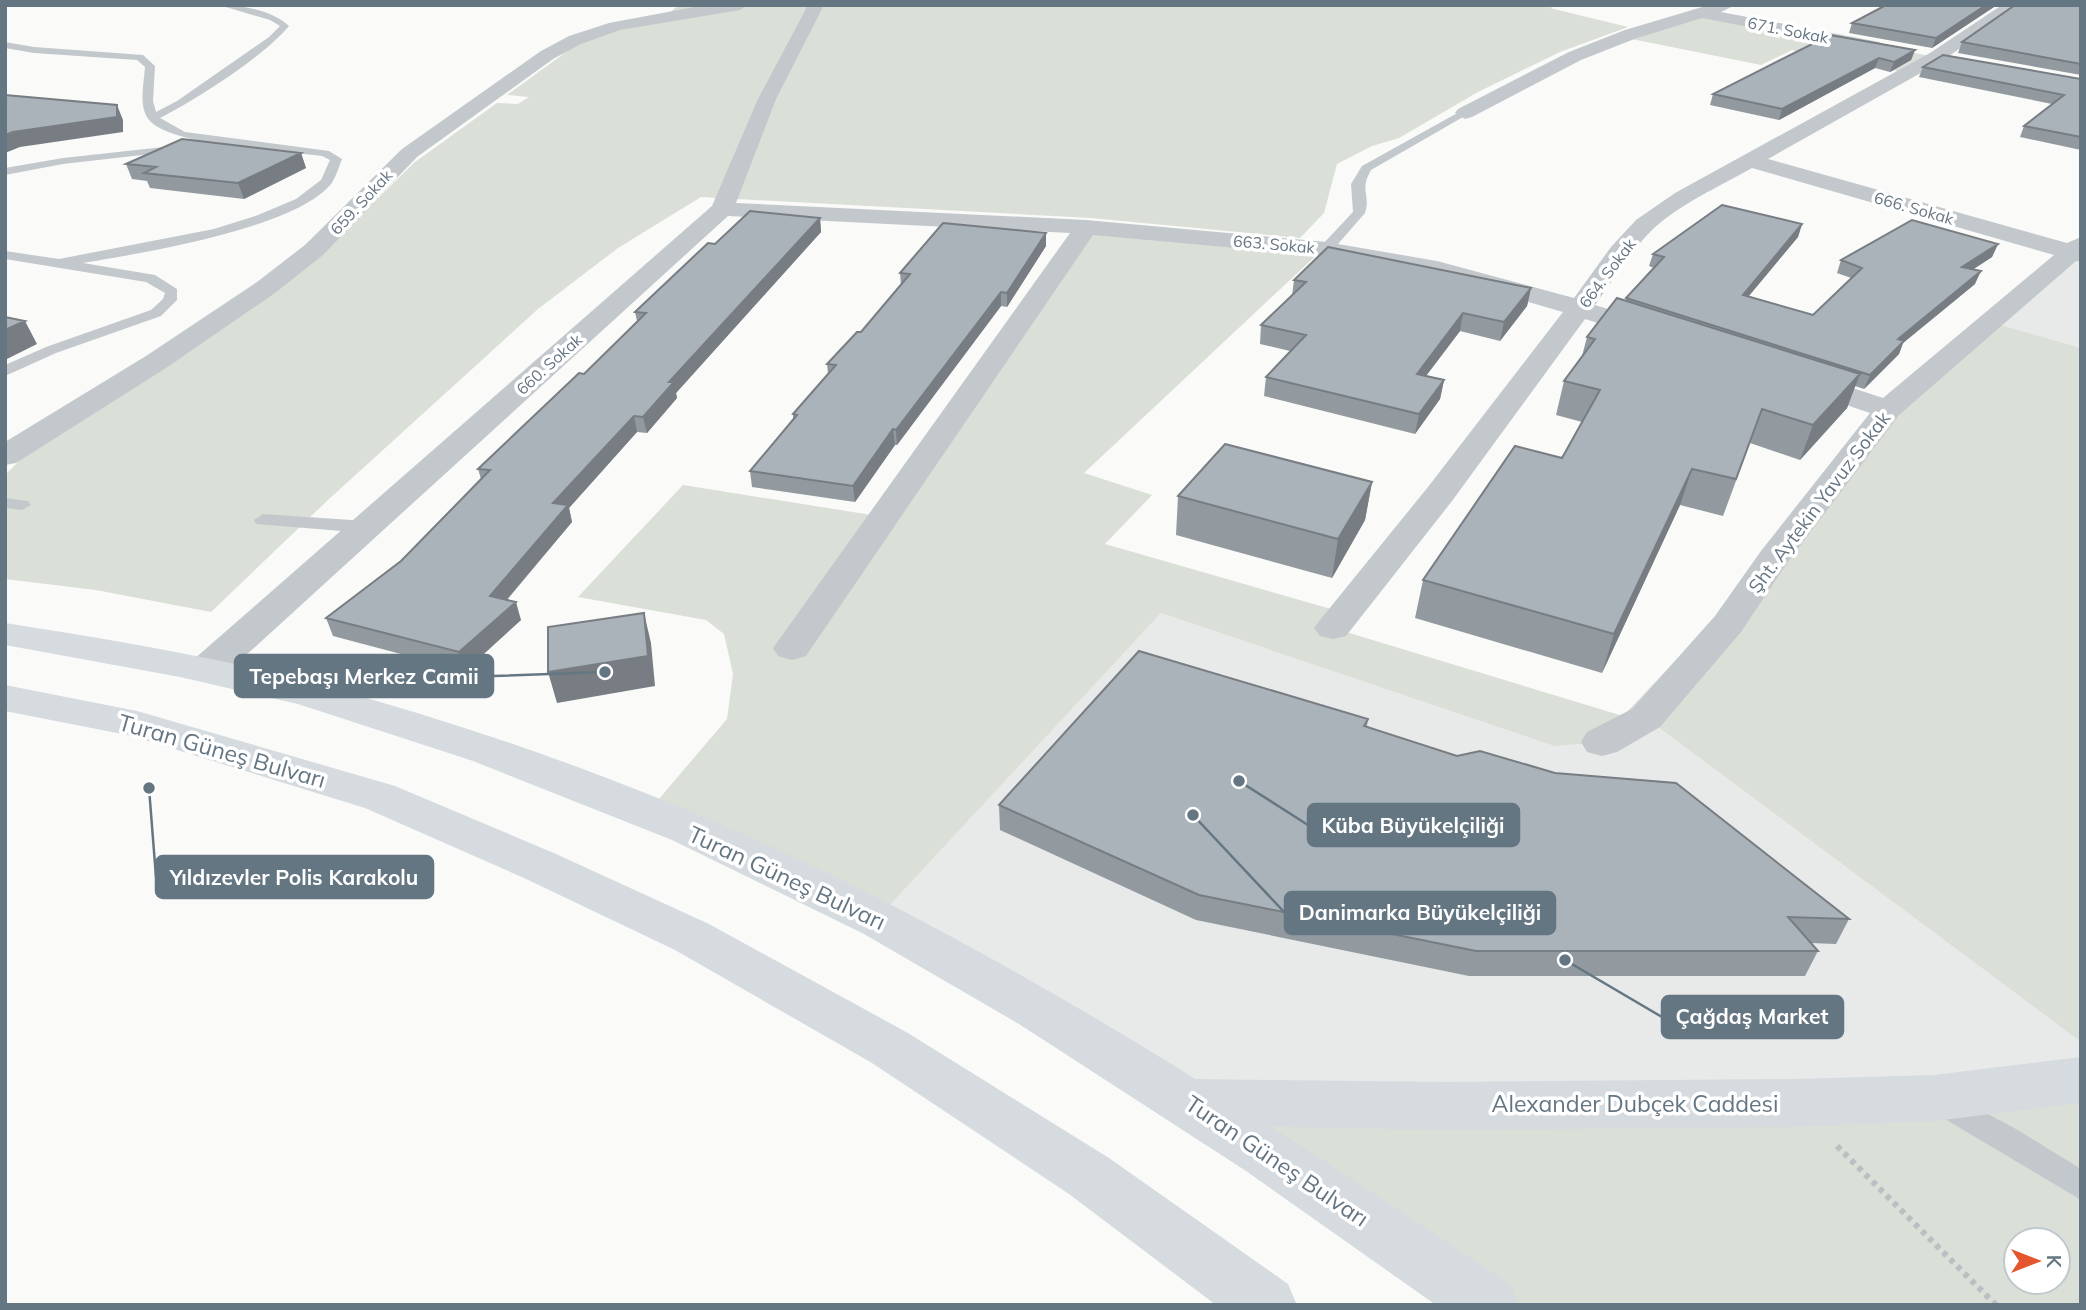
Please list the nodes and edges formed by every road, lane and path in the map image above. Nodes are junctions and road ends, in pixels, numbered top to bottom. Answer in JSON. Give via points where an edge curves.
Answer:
{"nodes":[{"id":1,"x":223,"y":5,"type":"edge"},
{"id":2,"x":740,"y":5,"type":"edge"},
{"id":3,"x":816,"y":5,"type":"edge"},
{"id":4,"x":1727,"y":5,"type":"edge"},
{"id":5,"x":2013,"y":5,"type":"edge"},
{"id":6,"x":1702,"y":13,"type":"junction"},
{"id":7,"x":5,"y":45,"type":"edge"},
{"id":8,"x":1936,"y":57,"type":"junction"},
{"id":9,"x":1962,"y":62,"type":"edge"},
{"id":10,"x":1465,"y":113,"type":"joint"},
{"id":11,"x":153,"y":118,"type":"junction"},
{"id":12,"x":240,"y":143,"type":"junction"},
{"id":13,"x":1748,"y":160,"type":"junction"},
{"id":14,"x":7,"y":171,"type":"edge"},
{"id":15,"x":722,"y":209,"type":"junction"},
{"id":16,"x":1086,"y":227,"type":"junction"},
{"id":17,"x":1326,"y":249,"type":"junction"},
{"id":18,"x":2078,"y":251,"type":"edge"},
{"id":19,"x":5,"y":255,"type":"edge"},
{"id":20,"x":61,"y":263,"type":"junction"},
{"id":21,"x":1580,"y":308,"type":"junction"},
{"id":22,"x":1670,"y":338,"type":"edge"},
{"id":23,"x":5,"y":371,"type":"edge"},
{"id":24,"x":1786,"y":376,"type":"edge"},
{"id":25,"x":1888,"y":409,"type":"junction"},
{"id":26,"x":5,"y":456,"type":"edge"},
{"id":27,"x":263,"y":520,"type":"dead end"},
{"id":28,"x":366,"y":527,"type":"junction"},
{"id":29,"x":1333,"y":628,"type":"dead end"},
{"id":30,"x":5,"y":634,"type":"edge"},
{"id":31,"x":792,"y":649,"type":"dead end"},
{"id":32,"x":208,"y":669,"type":"junction"},
{"id":33,"x":5,"y":698,"type":"edge"},
{"id":34,"x":1602,"y":742,"type":"dead end"},
{"id":35,"x":2081,"y":1080,"type":"edge"},
{"id":36,"x":1934,"y":1098,"type":"junction"},
{"id":37,"x":1189,"y":1102,"type":"junction"},
{"id":38,"x":1794,"y":1103,"type":"junction"},
{"id":39,"x":2081,"y":1186,"type":"edge"},
{"id":40,"x":1266,"y":1305,"type":"edge"},
{"id":41,"x":1488,"y":1305,"type":"edge"},
{"id":42,"x":1996,"y":1305,"type":"edge"}],
"edges":[{"from":1,"to":11,"type":"lane","via":[[285,26],[246,58]]},
{"from":2,"to":26,"type":"street","name":"659. Sokak","via":[[611,29],[552,52],[456,117],[397,164],[320,246],[271,285]]},
{"from":3,"to":15,"type":"street","name":"660. Sokak","via":[[766,99]]},
{"from":4,"to":6,"type":"street"},
{"from":5,"to":8,"type":"street","name":"664. Sokak"},
{"from":6,"to":8,"type":"street","name":"671. Sokak"},
{"from":6,"to":10,"type":"street","via":[[1575,56]]},
{"from":7,"to":11,"type":"lane","via":[[139,57],[150,66],[146,108]]},
{"from":8,"to":9,"type":"street","name":"671. Sokak"},
{"from":8,"to":13,"type":"street","name":"664. Sokak"},
{"from":10,"to":17,"type":"lane","via":[[1366,168],[1357,184],[1359,213]]},
{"from":11,"to":12,"type":"lane","via":[[183,135]]},
{"from":12,"to":14,"type":"lane"},
{"from":12,"to":20,"type":"lane","via":[[325,153],[336,159],[336,167],[312,194],[271,216],[190,238]]},
{"from":13,"to":18,"type":"street","name":"666. Sokak"},
{"from":13,"to":21,"type":"street","name":"664. Sokak","via":[[1644,225]]},
{"from":15,"to":16,"type":"street","name":"663. Sokak"},
{"from":15,"to":28,"type":"street","name":"660. Sokak"},
{"from":16,"to":17,"type":"street","name":"663. Sokak"},
{"from":16,"to":31,"type":"street"},
{"from":17,"to":21,"type":"street","name":"663. Sokak","via":[[1437,268]]},
{"from":18,"to":25,"type":"street","name":"Şht. Aytekin Yavuz Sokak"},
{"from":19,"to":20,"type":"lane"},
{"from":20,"to":23,"type":"lane","via":[[150,278],[172,292],[170,300],[156,313],[51,349]]},
{"from":21,"to":22,"type":"street","name":"663. Sokak"},
{"from":21,"to":29,"type":"street","name":"664. Sokak"},
{"from":24,"to":25,"type":"street"},
{"from":25,"to":34,"type":"street","name":"Şht. Aytekin Yavuz Sokak","via":[[1728,624],[1646,718]]},
{"from":27,"to":28,"type":"lane"},
{"from":28,"to":32,"type":"street","name":"660. Sokak"},
{"from":30,"to":32,"type":"main road","name":"Turan Güneş Bulvarı"},
{"from":32,"to":37,"type":"main road","name":"Turan Güneş Bulvarı","via":[[350,706],[462,743],[592,790],[766,866],[988,979]]},
{"from":33,"to":40,"type":"main road","name":"Turan Güneş Bulvarı","via":[[137,724],[380,797],[692,937],[890,1048],[1089,1175]]},
{"from":35,"to":36,"type":"main road","name":"Alexander Dubçek Caddesi"},
{"from":36,"to":38,"type":"main road","name":"Alexander Dubçek Caddesi"},
{"from":36,"to":39,"type":"lane"},
{"from":37,"to":38,"type":"main road","name":"Alexander Dubçek Caddesi","via":[[1446,1106]]},
{"from":37,"to":41,"type":"main road","name":"Turan Güneş Bulvarı"},
{"from":38,"to":42,"type":"path"}]}
